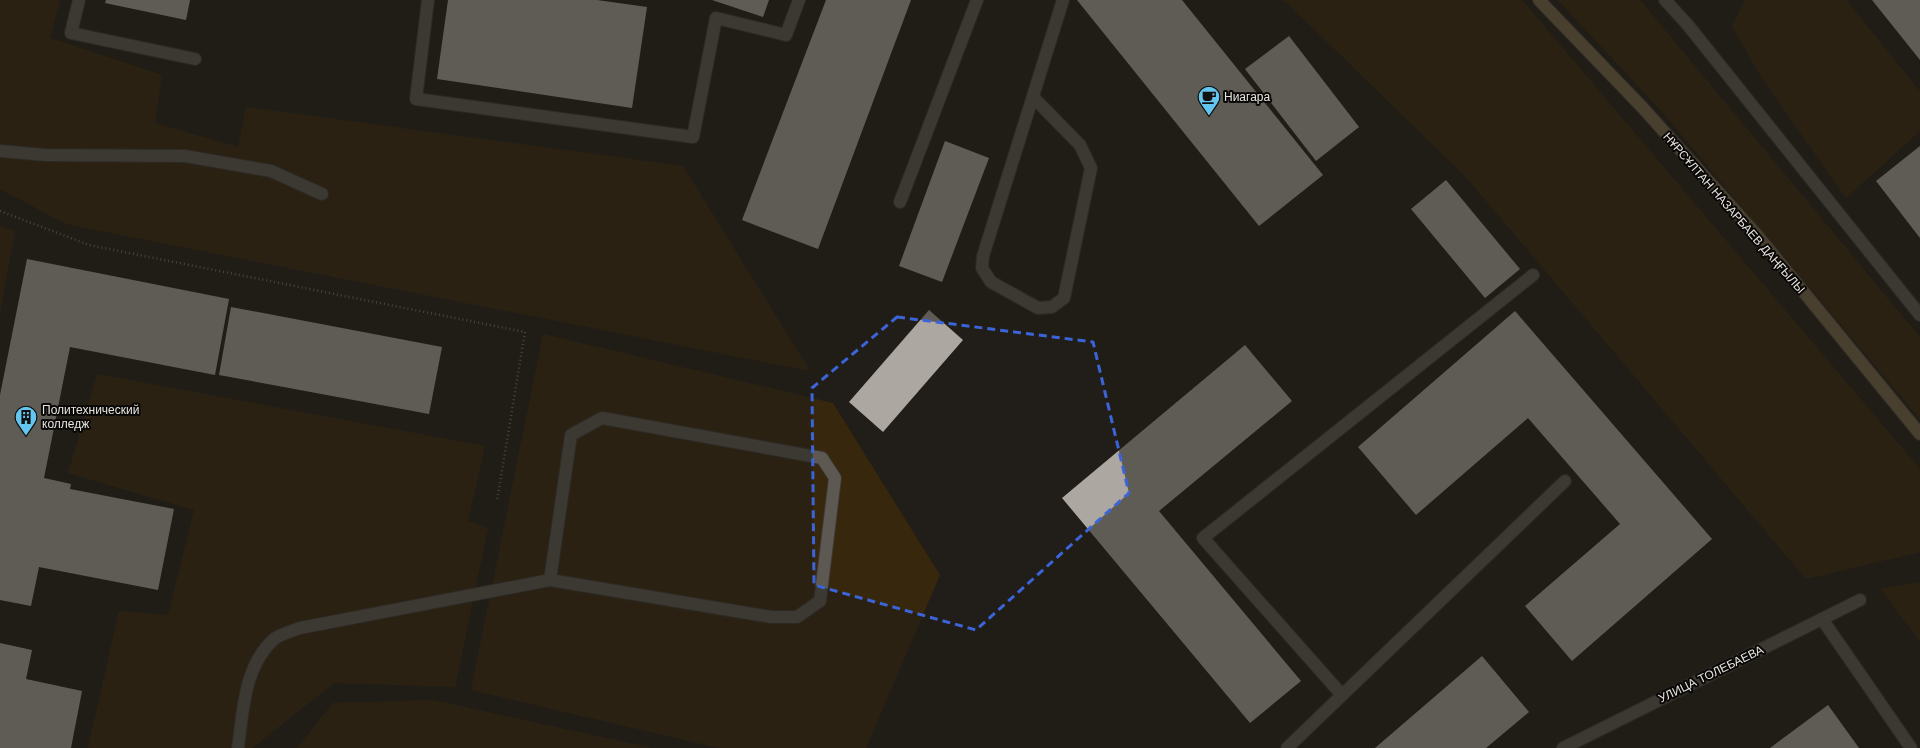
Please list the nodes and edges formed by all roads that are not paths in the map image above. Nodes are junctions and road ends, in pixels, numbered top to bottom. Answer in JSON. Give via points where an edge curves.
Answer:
{"nodes":[{"id":1,"x":79,"y":0,"type":"edge"},
{"id":2,"x":428,"y":0,"type":"edge"},
{"id":3,"x":799,"y":0,"type":"edge"},
{"id":4,"x":977,"y":0,"type":"edge"},
{"id":5,"x":1063,"y":0,"type":"edge"},
{"id":6,"x":1539,"y":0,"type":"edge"},
{"id":7,"x":1665,"y":0,"type":"edge"},
{"id":8,"x":195,"y":59,"type":"dead end"},
{"id":9,"x":1033,"y":97,"type":"junction"},
{"id":10,"x":0,"y":151,"type":"edge"},
{"id":11,"x":322,"y":194,"type":"dead end"},
{"id":12,"x":900,"y":202,"type":"dead end"},
{"id":13,"x":1533,"y":275,"type":"dead end"},
{"id":14,"x":1920,"y":315,"type":"edge"},
{"id":15,"x":1920,"y":434,"type":"edge"},
{"id":16,"x":1565,"y":481,"type":"dead end"},
{"id":17,"x":550,"y":580,"type":"junction"},
{"id":18,"x":1860,"y":600,"type":"dead end"},
{"id":19,"x":1822,"y":619,"type":"junction"},
{"id":20,"x":1342,"y":695,"type":"junction"},
{"id":21,"x":1578,"y":744,"type":"edge"},
{"id":22,"x":238,"y":748,"type":"edge"},
{"id":23,"x":1287,"y":748,"type":"edge"},
{"id":24,"x":1562,"y":748,"type":"edge"},
{"id":25,"x":1911,"y":748,"type":"edge"}],
"edges":[{"from":1,"to":8,"type":"street","via":[[71,33]]},
{"from":2,"to":3,"type":"street","via":[[416,99],[693,137],[716,18],[786,35]]},
{"from":4,"to":12,"type":"street"},
{"from":5,"to":9,"type":"street"},
{"from":6,"to":15,"type":"main road","name":"НҰРСҰЛТАН НАЗАРБАЕВ ДАҢҒЫЛЫ","via":[[1642,107],[1757,235]]},
{"from":7,"to":14,"type":"street"},
{"from":9,"to":9,"type":"street","via":[[983,256],[982,268],[992,282],[1038,308],[1052,307],[1064,298],[1091,168],[1080,145]]},
{"from":10,"to":11,"type":"street","via":[[45,155],[185,156],[271,171]]},
{"from":13,"to":20,"type":"street","via":[[1203,538]]},
{"from":16,"to":20,"type":"street"},
{"from":17,"to":17,"type":"street","via":[[771,617],[798,617],[820,601],[835,478],[822,458],[602,418],[571,435]]},
{"from":17,"to":22,"type":"street","via":[[300,628],[275,639],[257,661],[248,682]]},
{"from":18,"to":19,"type":"street","name":"УЛИЦА ТОЛЕБАЕВА"},
{"from":19,"to":21,"type":"street","name":"УЛИЦА ТОЛЕБАЕВА"},
{"from":19,"to":25,"type":"street"},
{"from":20,"to":23,"type":"street"},
{"from":21,"to":24,"type":"street","name":"УЛИЦА ТОЛЕБАЕВА"}]}
